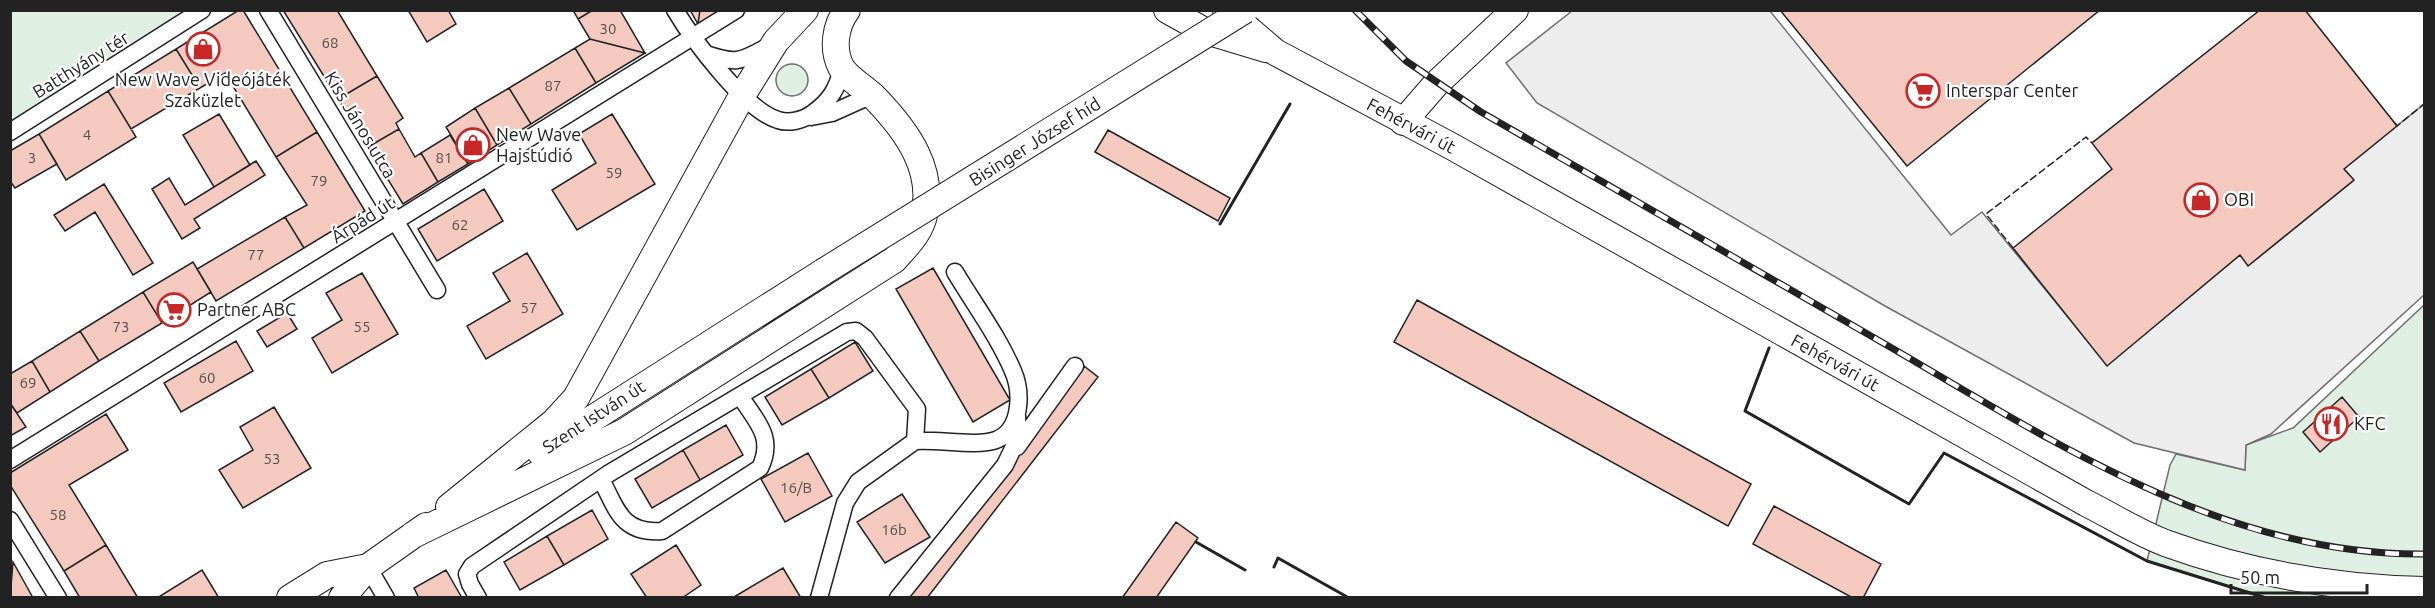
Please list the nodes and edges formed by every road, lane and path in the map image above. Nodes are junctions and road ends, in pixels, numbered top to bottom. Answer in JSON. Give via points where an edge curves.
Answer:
{"nodes":[{"id":1,"x":202,"y":10,"type":"edge"},
{"id":2,"x":268,"y":10,"type":"edge"},
{"id":3,"x":675,"y":10,"type":"edge"},
{"id":4,"x":736,"y":10,"type":"edge"},
{"id":5,"x":805,"y":10,"type":"edge"},
{"id":6,"x":847,"y":10,"type":"edge"},
{"id":7,"x":1167,"y":10,"type":"edge"},
{"id":8,"x":1226,"y":10,"type":"edge"},
{"id":9,"x":1245,"y":10,"type":"edge"},
{"id":10,"x":1515,"y":10,"type":"edge"},
{"id":11,"x":692,"y":37,"type":"junction"},
{"id":12,"x":776,"y":41,"type":"junction"},
{"id":13,"x":1275,"y":52,"type":"junction"},
{"id":14,"x":705,"y":53,"type":"junction"},
{"id":15,"x":842,"y":69,"type":"junction"},
{"id":16,"x":743,"y":94,"type":"junction"},
{"id":17,"x":872,"y":95,"type":"junction"},
{"id":18,"x":807,"y":118,"type":"junction"},
{"id":19,"x":1402,"y":122,"type":"junction"},
{"id":20,"x":10,"y":132,"type":"edge"},
{"id":21,"x":396,"y":222,"type":"junction"},
{"id":22,"x":823,"y":272,"type":"joint"},
{"id":23,"x":955,"y":272,"type":"dead end"},
{"id":24,"x":437,"y":290,"type":"dead end"},
{"id":25,"x":1075,"y":366,"type":"dead end"},
{"id":26,"x":740,"y":396,"type":"junction"},
{"id":27,"x":1017,"y":416,"type":"junction"},
{"id":28,"x":915,"y":441,"type":"junction"},
{"id":29,"x":10,"y":460,"type":"edge"},
{"id":30,"x":1005,"y":465,"type":"junction"},
{"id":31,"x":602,"y":479,"type":"junction"},
{"id":32,"x":10,"y":520,"type":"edge"},
{"id":33,"x":413,"y":535,"type":"junction"},
{"id":34,"x":368,"y":567,"type":"junction"},
{"id":35,"x":2424,"y":590,"type":"edge"},
{"id":36,"x":58,"y":597,"type":"edge"},
{"id":37,"x":290,"y":597,"type":"edge"},
{"id":38,"x":342,"y":597,"type":"edge"},
{"id":39,"x":386,"y":597,"type":"edge"},
{"id":40,"x":478,"y":597,"type":"edge"},
{"id":41,"x":819,"y":597,"type":"edge"},
{"id":42,"x":898,"y":597,"type":"edge"}],
"edges":[{"from":1,"to":20,"type":"street","name":"Batthyány tér"},
{"from":2,"to":21,"type":"street","name":"Kiss János utca"},
{"from":3,"to":11,"type":"street"},
{"from":4,"to":11,"type":"street","name":"Árpád út"},
{"from":5,"to":12,"type":"main road"},
{"from":6,"to":15,"type":"main road","via":[[837,32],[836,52]]},
{"from":7,"to":13,"type":"main road","name":"Fehérvári út","via":[[1203,30]]},
{"from":8,"to":13,"type":"main road","name":"Fehérvári út"},
{"from":9,"to":22,"type":"main road","name":"Bisinger József híd","bridge":true},
{"from":10,"to":19,"type":"main road","via":[[1436,84]]},
{"from":11,"to":14,"type":"street"},
{"from":11,"to":21,"type":"street","name":"Árpád út"},
{"from":12,"to":14,"type":"street","via":[[730,62]]},
{"from":12,"to":16,"type":"main road"},
{"from":13,"to":19,"type":"main road","name":"Fehérvári út"},
{"from":14,"to":16,"type":"street"},
{"from":15,"to":17,"type":"main road"},
{"from":15,"to":18,"type":"street","via":[[835,93]]},
{"from":16,"to":18,"type":"street","via":[[781,122]]},
{"from":16,"to":33,"type":"main road","via":[[576,398],[554,422]]},
{"from":17,"to":18,"type":"street","via":[[832,113]]},
{"from":17,"to":33,"type":"main road","via":[[895,118],[915,147],[922,169],[923,219],[912,240],[894,260],[624,432]]},
{"from":19,"to":35,"type":"main road","name":"Fehérvári út","via":[[2086,503],[2166,543],[2284,578],[2330,585]]},
{"from":21,"to":24,"type":"street","name":"Kiss János utca"},
{"from":21,"to":29,"type":"street","name":"Árpád út"},
{"from":22,"to":33,"type":"main road","name":"Szent István út"},
{"from":23,"to":27,"type":"street","via":[[1014,372],[1019,396]]},
{"from":25,"to":30,"type":"street"},
{"from":26,"to":28,"type":"street","via":[[847,332],[856,331],[917,409]]},
{"from":26,"to":31,"type":"street"},
{"from":26,"to":31,"type":"street","via":[[764,434],[767,453],[760,468],[662,531],[643,533],[622,519]]},
{"from":27,"to":28,"type":"street","via":[[998,439],[980,443]]},
{"from":27,"to":30,"type":"street","via":[[1017,438]]},
{"from":28,"to":41,"type":"street","via":[[858,482],[845,503]]},
{"from":30,"to":42,"type":"street"},
{"from":31,"to":40,"type":"street","via":[[472,566],[467,574]]},
{"from":32,"to":36,"type":"street"},
{"from":33,"to":34,"type":"main road","name":"Szent István út"},
{"from":34,"to":37,"type":"main road","name":"Szent István út","via":[[327,576]]},
{"from":34,"to":38,"type":"main road","name":"Szent István út"},
{"from":34,"to":39,"type":"street"}]}
